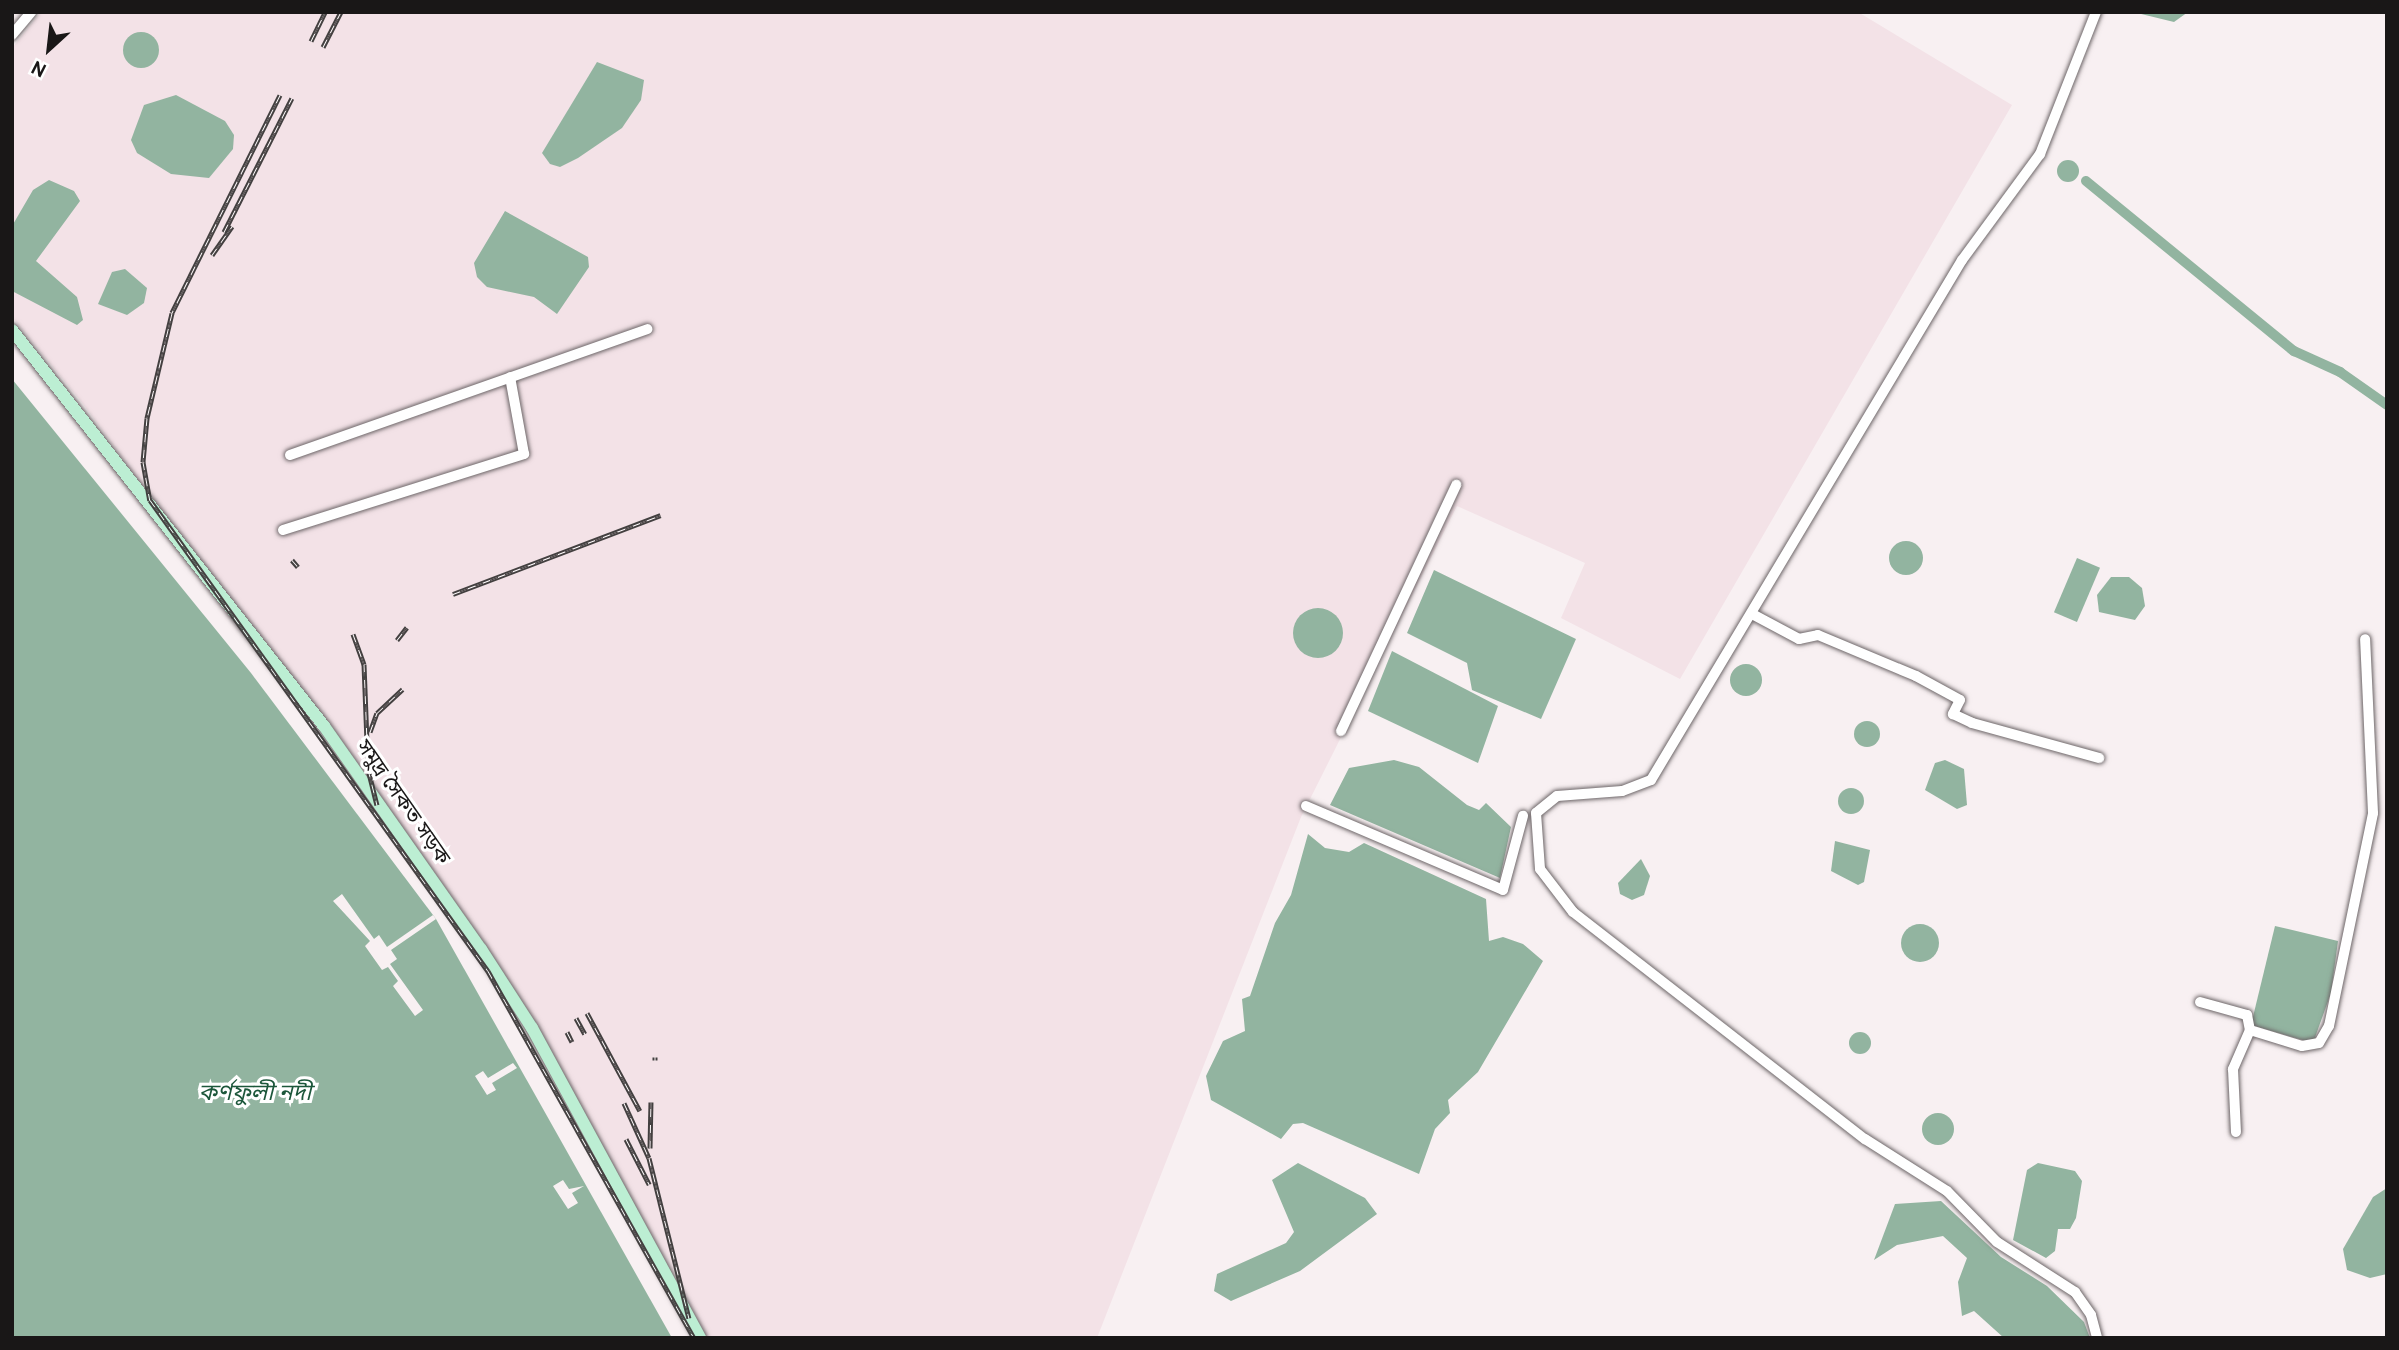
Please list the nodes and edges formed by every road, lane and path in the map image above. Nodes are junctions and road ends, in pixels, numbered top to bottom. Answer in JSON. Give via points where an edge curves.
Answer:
{"nodes":[{"id":1,"x":31,"y":12,"type":"edge"},
{"id":2,"x":2096,"y":12,"type":"edge"},
{"id":3,"x":12,"y":35,"type":"edge"},
{"id":4,"x":647,"y":329,"type":"dead end"},
{"id":5,"x":12,"y":330,"type":"edge"},
{"id":6,"x":510,"y":377,"type":"junction"},
{"id":7,"x":290,"y":455,"type":"dead end"},
{"id":8,"x":1456,"y":485,"type":"dead end"},
{"id":9,"x":283,"y":530,"type":"dead end"},
{"id":10,"x":1754,"y":615,"type":"junction"},
{"id":11,"x":2365,"y":639,"type":"dead end"},
{"id":12,"x":1341,"y":731,"type":"dead end"},
{"id":13,"x":2099,"y":758,"type":"dead end"},
{"id":14,"x":1306,"y":806,"type":"dead end"},
{"id":15,"x":1523,"y":816,"type":"dead end"},
{"id":16,"x":2200,"y":1002,"type":"dead end"},
{"id":17,"x":2250,"y":1030,"type":"junction"},
{"id":18,"x":2236,"y":1132,"type":"dead end"},
{"id":19,"x":700,"y":1338,"type":"edge"},
{"id":20,"x":2097,"y":1338,"type":"edge"}],
"edges":[{"from":1,"to":3,"type":"street"},
{"from":2,"to":10,"type":"street","via":[[2040,154],[1962,260]]},
{"from":4,"to":6,"type":"street"},
{"from":5,"to":19,"type":"main road","name":"সমুদ্র সৈকত সড়ক","via":[[324,726],[481,949],[532,1028]]},
{"from":6,"to":7,"type":"street"},
{"from":6,"to":9,"type":"street","via":[[524,454]]},
{"from":8,"to":12,"type":"street"},
{"from":10,"to":13,"type":"street","via":[[1798,639],[1818,635],[1916,676],[1960,700],[1953,714],[1972,723]]},
{"from":10,"to":20,"type":"street","via":[[1651,780],[1622,791],[1557,796],[1536,813],[1539,869],[1573,912],[1865,1139],[1947,1191],[1997,1242],[2075,1292],[2091,1315]]},
{"from":11,"to":17,"type":"street","via":[[2372,813],[2329,1026],[2319,1043],[2302,1046]]},
{"from":14,"to":15,"type":"street","via":[[1503,890]]},
{"from":16,"to":17,"type":"street","via":[[2247,1015]]},
{"from":17,"to":18,"type":"street","via":[[2232,1069]]}]}
